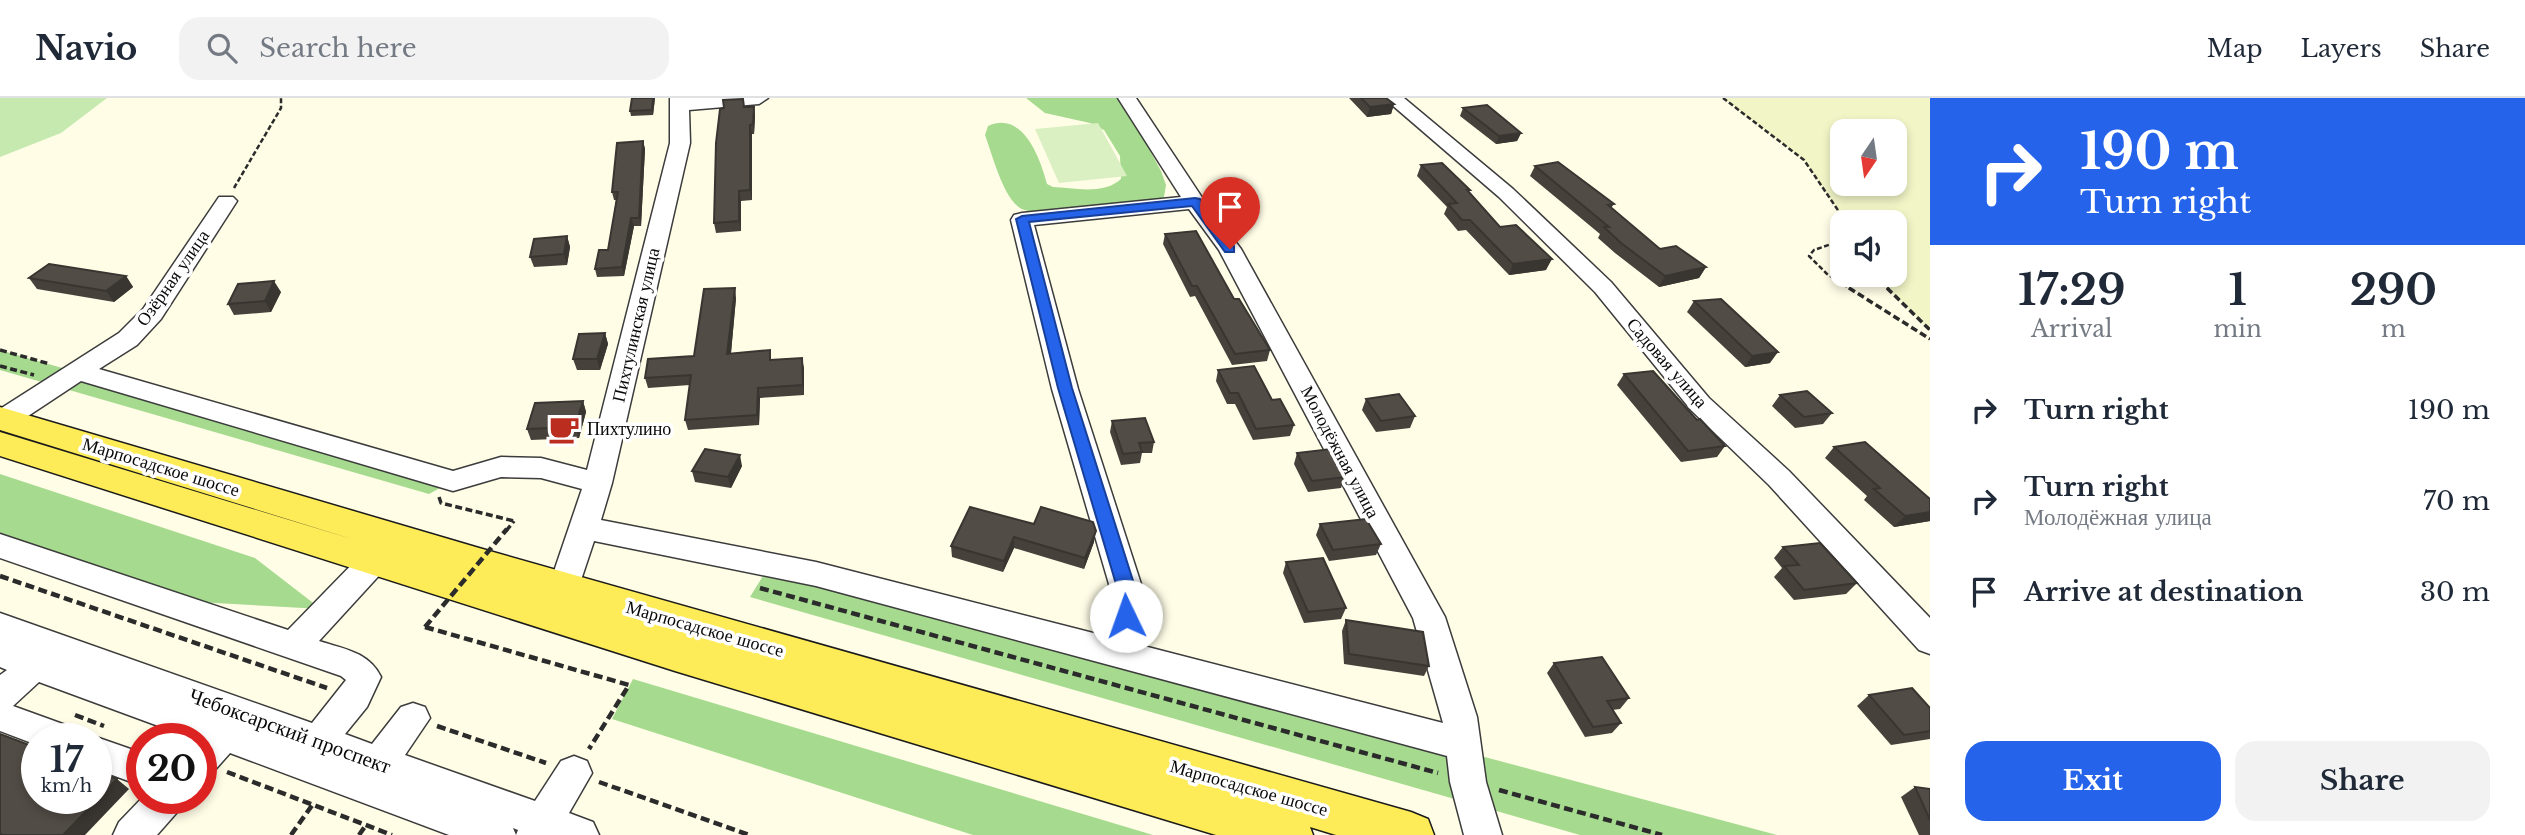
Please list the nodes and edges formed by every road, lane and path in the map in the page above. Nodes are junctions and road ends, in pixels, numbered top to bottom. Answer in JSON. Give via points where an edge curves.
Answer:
{"nodes":[{"id":1,"x":281,"y":98,"type":"edge"},
{"id":2,"x":758,"y":98,"type":"edge"},
{"id":3,"x":1127,"y":98,"type":"edge"},
{"id":4,"x":1392,"y":98,"type":"edge"},
{"id":5,"x":1723,"y":98,"type":"edge"},
{"id":6,"x":679,"y":102,"type":"edge"},
{"id":7,"x":226,"y":201,"type":"joint"},
{"id":8,"x":1195,"y":202,"type":"junction"},
{"id":9,"x":1838,"y":210,"type":"edge"},
{"id":10,"x":1830,"y":244,"type":"edge"},
{"id":11,"x":1830,"y":276,"type":"edge"},
{"id":12,"x":1848,"y":287,"type":"edge"},
{"id":13,"x":1886,"y":287,"type":"edge"},
{"id":14,"x":1930,"y":330,"type":"edge"},
{"id":15,"x":1930,"y":339,"type":"edge"},
{"id":16,"x":0,"y":350,"type":"edge"},
{"id":17,"x":79,"y":372,"type":"junction"},
{"id":18,"x":1,"y":427,"type":"edge"},
{"id":19,"x":598,"y":483,"type":"junction"},
{"id":20,"x":441,"y":503,"type":"dead end"},
{"id":21,"x":585,"y":528,"type":"junction"},
{"id":22,"x":0,"y":546,"type":"edge"},
{"id":23,"x":374,"y":561,"type":"junction"},
{"id":24,"x":0,"y":576,"type":"edge"},
{"id":25,"x":758,"y":587,"type":"dead end"},
{"id":26,"x":565,"y":589,"type":"junction"},
{"id":27,"x":0,"y":626,"type":"edge"},
{"id":28,"x":1930,"y":640,"type":"edge"},
{"id":29,"x":296,"y":645,"type":"junction"},
{"id":30,"x":0,"y":653,"type":"edge"},
{"id":31,"x":1118,"y":653,"type":"junction"},
{"id":32,"x":34,"y":666,"type":"junction"},
{"id":33,"x":335,"y":691,"type":"dead end"},
{"id":34,"x":0,"y":696,"type":"edge"},
{"id":35,"x":0,"y":716,"type":"edge"},
{"id":36,"x":419,"y":720,"type":"joint"},
{"id":37,"x":48,"y":723,"type":"edge"},
{"id":38,"x":150,"y":723,"type":"edge"},
{"id":39,"x":1463,"y":744,"type":"junction"},
{"id":40,"x":112,"y":747,"type":"edge"},
{"id":41,"x":308,"y":752,"type":"junction"},
{"id":42,"x":217,"y":755,"type":"edge"},
{"id":43,"x":217,"y":756,"type":"edge"},
{"id":44,"x":126,"y":758,"type":"edge"},
{"id":45,"x":377,"y":763,"type":"junction"},
{"id":46,"x":570,"y":772,"type":"junction"},
{"id":47,"x":1468,"y":782,"type":"junction"},
{"id":48,"x":313,"y":804,"type":"junction"},
{"id":49,"x":155,"y":814,"type":"edge"},
{"id":50,"x":366,"y":825,"type":"junction"},
{"id":51,"x":482,"y":825,"type":"edge"},
{"id":52,"x":540,"y":828,"type":"edge"},
{"id":53,"x":141,"y":833,"type":"edge"},
{"id":54,"x":291,"y":835,"type":"edge"},
{"id":55,"x":359,"y":835,"type":"edge"},
{"id":56,"x":392,"y":835,"type":"edge"},
{"id":57,"x":580,"y":835,"type":"edge"},
{"id":58,"x":749,"y":835,"type":"edge"},
{"id":59,"x":1290,"y":835,"type":"edge"},
{"id":60,"x":1411,"y":835,"type":"edge"},
{"id":61,"x":1483,"y":835,"type":"edge"},
{"id":62,"x":1662,"y":835,"type":"edge"}],
"edges":[{"from":1,"to":7,"type":"path","via":[[281,108]]},
{"from":2,"to":6,"type":"street"},
{"from":3,"to":8,"type":"street","name":"Молодёжная улица"},
{"from":4,"to":28,"type":"street","name":"Садовая улица","via":[[1506,193],[1602,287],[1700,404],[1779,478]]},
{"from":5,"to":9,"type":"path","via":[[1804,160]]},
{"from":6,"to":19,"type":"street","name":"Пихтулинская улица","via":[[680,143]]},
{"from":7,"to":17,"type":"street","name":"Озёрная улица","via":[[152,314],[128,339]]},
{"from":8,"to":31,"type":"street","via":[[1022,219],[1065,388],[1125,584],[1126,616]]},
{"from":8,"to":39,"type":"street","name":"Молодёжная улица","via":[[1230,249],[1429,617],[1460,717]]},
{"from":10,"to":11,"type":"path","via":[[1809,256]]},
{"from":12,"to":15,"type":"path"},
{"from":13,"to":14,"type":"path"},
{"from":16,"to":17,"type":"path"},
{"from":17,"to":18,"type":"street","name":"Озёрная улица"},
{"from":17,"to":19,"type":"street","via":[[453,481],[514,467],[541,468]]},
{"from":18,"to":23,"type":"main road","name":"Марпосадское шоссе"},
{"from":18,"to":26,"type":"main road","name":"Марпосадское шоссе"},
{"from":19,"to":21,"type":"street","name":"Пихтулинская улица"},
{"from":20,"to":46,"type":"path","bridge":true,"via":[[514,522],[425,627],[629,685]]},
{"from":21,"to":26,"type":"street","name":"Пихтулинская улица"},
{"from":21,"to":31,"type":"street","via":[[816,574]]},
{"from":22,"to":29,"type":"street"},
{"from":23,"to":29,"type":"street"},
{"from":23,"to":59,"type":"main road","name":"Марпосадское шоссе"},
{"from":24,"to":33,"type":"path"},
{"from":25,"to":47,"type":"path"},
{"from":26,"to":60,"type":"main road","name":"Марпосадское шоссе"},
{"from":27,"to":41,"type":"street","name":"Чебоксарский проспект"},
{"from":29,"to":41,"type":"street","via":[[354,666],[364,677],[355,697]]},
{"from":30,"to":32,"type":"street","name":"Чебоксарский проспект"},
{"from":31,"to":39,"type":"street"},
{"from":32,"to":34,"type":"street"},
{"from":32,"to":38,"type":"street","name":"Чебоксарский проспект"},
{"from":35,"to":37,"type":"street"},
{"from":36,"to":45,"type":"street"},
{"from":36,"to":46,"type":"path"},
{"from":39,"to":47,"type":"street","name":"Молодёжная улица"},
{"from":40,"to":44,"type":"street"},
{"from":41,"to":42,"type":"street","name":"Чебоксарский проспект"},
{"from":41,"to":45,"type":"street","name":"Чебоксарский проспект"},
{"from":41,"to":51,"type":"street","name":"Чебоксарский проспект"},
{"from":43,"to":48,"type":"path"},
{"from":45,"to":51,"type":"street","name":"Чебоксарский проспект"},
{"from":46,"to":52,"type":"street"},
{"from":46,"to":58,"type":"path"},
{"from":47,"to":61,"type":"street","name":"Молодёжная улица"},
{"from":47,"to":62,"type":"path"},
{"from":48,"to":50,"type":"path"},
{"from":48,"to":54,"type":"path"},
{"from":49,"to":53,"type":"street"},
{"from":50,"to":55,"type":"path"},
{"from":50,"to":56,"type":"path"},
{"from":51,"to":52,"type":"street","name":"Чебоксарский проспект"},
{"from":52,"to":57,"type":"street","name":"Чебоксарский проспект"}]}
